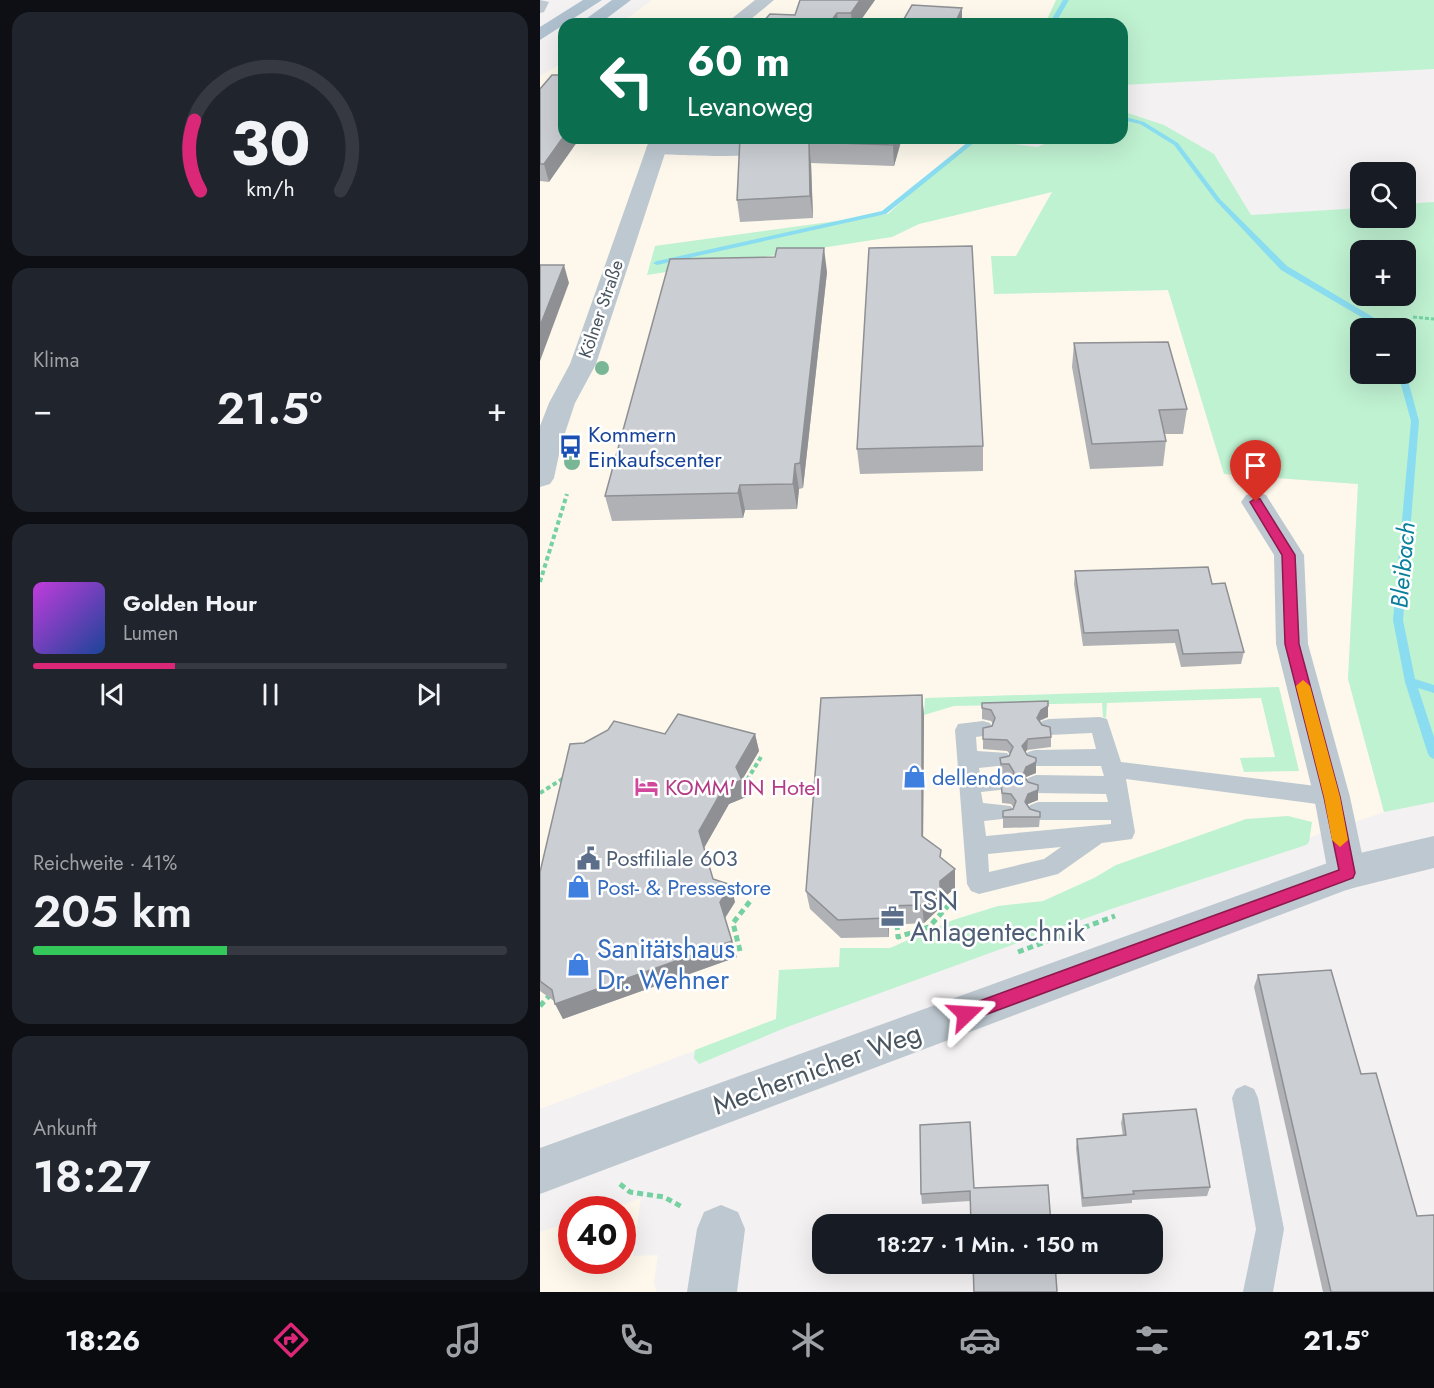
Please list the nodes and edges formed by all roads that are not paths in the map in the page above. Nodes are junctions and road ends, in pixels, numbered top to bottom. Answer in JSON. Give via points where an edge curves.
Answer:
{"nodes":[{"id":1,"x":541,"y":0,"type":"edge"},
{"id":2,"x":594,"y":0,"type":"edge"},
{"id":3,"x":623,"y":0,"type":"edge"},
{"id":4,"x":766,"y":0,"type":"edge"},
{"id":5,"x":751,"y":6,"type":"edge"},
{"id":6,"x":540,"y":10,"type":"edge"},
{"id":7,"x":566,"y":18,"type":"edge"},
{"id":8,"x":597,"y":18,"type":"edge"},
{"id":9,"x":740,"y":18,"type":"edge"},
{"id":10,"x":558,"y":23,"type":"edge"},
{"id":11,"x":540,"y":35,"type":"edge"},
{"id":12,"x":558,"y":43,"type":"edge"},
{"id":13,"x":540,"y":54,"type":"edge"},
{"id":14,"x":658,"y":144,"type":"edge"},
{"id":15,"x":686,"y":144,"type":"edge"},
{"id":16,"x":795,"y":144,"type":"edge"},
{"id":17,"x":540,"y":478,"type":"edge"},
{"id":18,"x":1256,"y":502,"type":"dead end"},
{"id":19,"x":1049,"y":727,"type":"edge"},
{"id":20,"x":982,"y":729,"type":"edge"},
{"id":21,"x":1035,"y":758,"type":"edge"},
{"id":22,"x":1000,"y":759,"type":"edge"},
{"id":23,"x":969,"y":760,"type":"junction"},
{"id":24,"x":1113,"y":770,"type":"junction"},
{"id":25,"x":970,"y":783,"type":"junction"},
{"id":26,"x":1001,"y":783,"type":"edge"},
{"id":27,"x":1036,"y":784,"type":"edge"},
{"id":28,"x":1332,"y":797,"type":"junction"},
{"id":29,"x":1038,"y":811,"type":"edge"},
{"id":30,"x":1121,"y":811,"type":"junction"},
{"id":31,"x":973,"y":812,"type":"junction"},
{"id":32,"x":1003,"y":812,"type":"edge"},
{"id":33,"x":1097,"y":834,"type":"junction"},
{"id":34,"x":976,"y":846,"type":"junction"},
{"id":35,"x":1421,"y":855,"type":"edge"},
{"id":36,"x":1347,"y":873,"type":"junction"},
{"id":37,"x":1245,"y":1098,"type":"dead end"},
{"id":38,"x":540,"y":1171,"type":"edge"},
{"id":39,"x":722,"y":1229,"type":"road end"},
{"id":40,"x":712,"y":1292,"type":"edge"},
{"id":41,"x":1258,"y":1292,"type":"edge"}],
"edges":[{"from":1,"to":6,"type":"lane","via":[[544,2]]},
{"from":2,"to":7,"type":"main road"},
{"from":3,"to":8,"type":"main road"},
{"from":4,"to":5,"type":"street"},
{"from":5,"to":9,"type":"street"},
{"from":10,"to":11,"type":"main road"},
{"from":12,"to":13,"type":"main road"},
{"from":14,"to":17,"type":"street","name":"Kölner Straße","via":[[583,364],[562,403],[547,445]]},
{"from":15,"to":16,"type":"street"},
{"from":18,"to":28,"type":"street","via":[[1289,555],[1292,644]]},
{"from":19,"to":24,"type":"lane","via":[[1100,725]]},
{"from":20,"to":23,"type":"lane","via":[[965,730]]},
{"from":21,"to":24,"type":"lane"},
{"from":22,"to":23,"type":"lane"},
{"from":23,"to":25,"type":"lane"},
{"from":24,"to":27,"type":"lane"},
{"from":24,"to":28,"type":"lane"},
{"from":24,"to":30,"type":"lane"},
{"from":25,"to":26,"type":"lane"},
{"from":25,"to":31,"type":"lane"},
{"from":28,"to":36,"type":"street"},
{"from":29,"to":30,"type":"lane"},
{"from":30,"to":33,"type":"lane","via":[[1124,832]]},
{"from":31,"to":32,"type":"lane"},
{"from":31,"to":34,"type":"lane"},
{"from":33,"to":34,"type":"lane"},
{"from":33,"to":34,"type":"lane","via":[[1050,867],[979,884]]},
{"from":35,"to":36,"type":"street","name":"Mechernicher Weg"},
{"from":36,"to":38,"type":"street","name":"Mechernicher Weg"},
{"from":37,"to":41,"type":"lane","via":[[1270,1228]]},
{"from":39,"to":40,"type":"street"}]}
